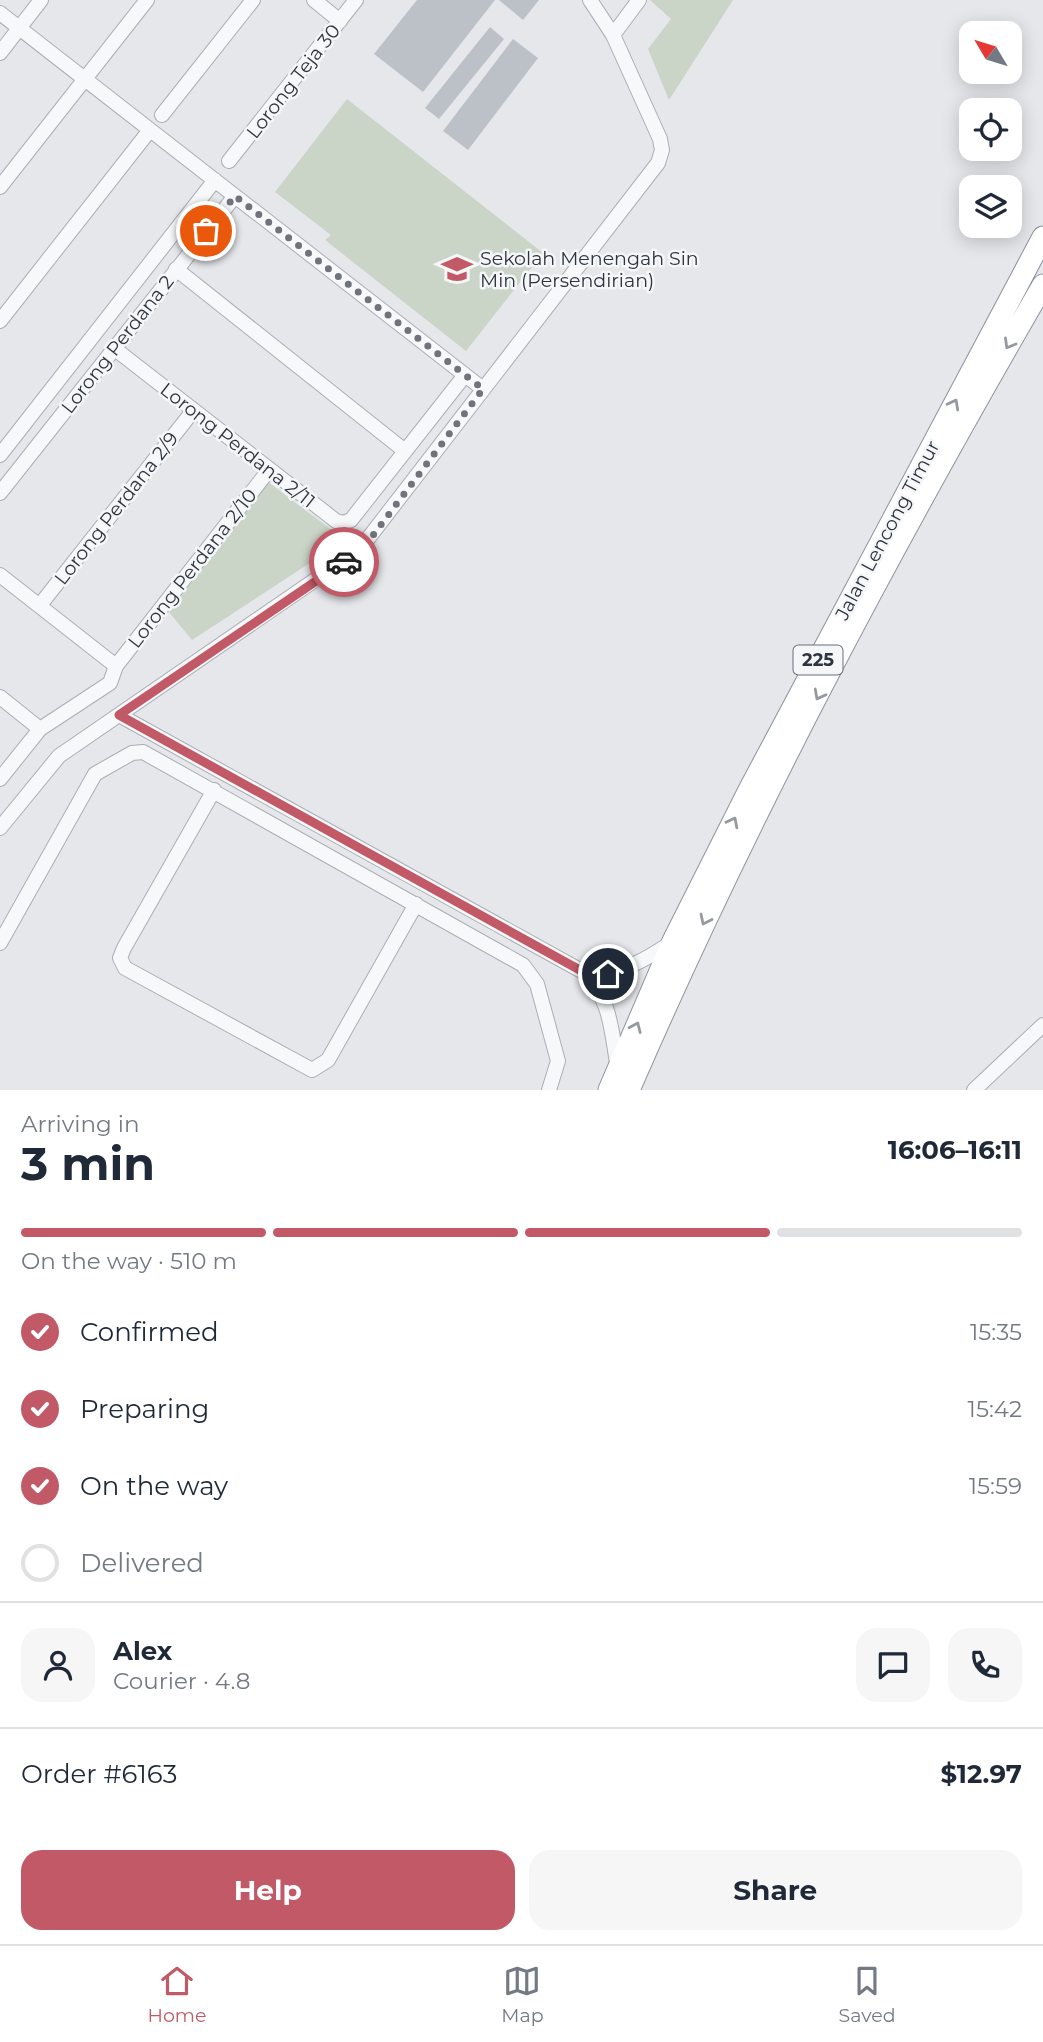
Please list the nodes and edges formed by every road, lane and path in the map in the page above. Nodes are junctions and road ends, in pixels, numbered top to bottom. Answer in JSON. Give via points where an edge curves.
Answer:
{"nodes":[{"id":1,"x":40,"y":0,"type":"edge"},
{"id":2,"x":147,"y":0,"type":"edge"},
{"id":3,"x":253,"y":0,"type":"edge"},
{"id":4,"x":314,"y":0,"type":"edge"},
{"id":5,"x":356,"y":0,"type":"edge"},
{"id":6,"x":590,"y":0,"type":"edge"},
{"id":7,"x":639,"y":0,"type":"edge"},
{"id":8,"x":0,"y":13,"type":"edge"},
{"id":9,"x":340,"y":21,"type":"junction"},
{"id":10,"x":19,"y":28,"type":"junction"},
{"id":11,"x":613,"y":34,"type":"junction"},
{"id":12,"x":0,"y":53,"type":"edge"},
{"id":13,"x":85,"y":79,"type":"junction"},
{"id":14,"x":162,"y":115,"type":"dead end"},
{"id":15,"x":150,"y":130,"type":"junction"},
{"id":16,"x":229,"y":161,"type":"dead end"},
{"id":17,"x":215,"y":180,"type":"junction"},
{"id":18,"x":0,"y":187,"type":"edge"},
{"id":19,"x":235,"y":196,"type":"junction"},
{"id":20,"x":1043,"y":237,"type":"edge"},
{"id":21,"x":176,"y":269,"type":"junction"},
{"id":22,"x":1043,"y":285,"type":"edge"},
{"id":23,"x":0,"y":321,"type":"edge"},
{"id":24,"x":115,"y":349,"type":"junction"},
{"id":25,"x":465,"y":374,"type":"junction"},
{"id":26,"x":483,"y":389,"type":"junction"},
{"id":27,"x":193,"y":411,"type":"junction"},
{"id":28,"x":405,"y":451,"type":"junction"},
{"id":29,"x":0,"y":455,"type":"edge"},
{"id":30,"x":269,"y":470,"type":"junction"},
{"id":31,"x":0,"y":493,"type":"edge"},
{"id":32,"x":0,"y":575,"type":"edge"},
{"id":33,"x":40,"y":605,"type":"junction"},
{"id":34,"x":116,"y":666,"type":"junction"},
{"id":35,"x":0,"y":697,"type":"edge"},
{"id":36,"x":119,"y":715,"type":"junction"},
{"id":37,"x":40,"y":729,"type":"junction"},
{"id":38,"x":0,"y":779,"type":"edge"},
{"id":39,"x":214,"y":790,"type":"junction"},
{"id":40,"x":0,"y":828,"type":"edge"},
{"id":41,"x":327,"y":832,"type":"junction"},
{"id":42,"x":317,"y":848,"type":"junction"},
{"id":43,"x":416,"y":904,"type":"junction"},
{"id":44,"x":673,"y":941,"type":"junction"},
{"id":45,"x":0,"y":943,"type":"edge"},
{"id":46,"x":587,"y":974,"type":"junction"},
{"id":47,"x":1043,"y":1025,"type":"edge"},
{"id":48,"x":618,"y":1068,"type":"junction"},
{"id":49,"x":549,"y":1090,"type":"edge"},
{"id":50,"x":609,"y":1090,"type":"edge"},
{"id":51,"x":629,"y":1090,"type":"edge"},
{"id":52,"x":974,"y":1090,"type":"edge"}],
"edges":[{"from":1,"to":10,"type":"street"},
{"from":2,"to":13,"type":"street"},
{"from":3,"to":14,"type":"street"},
{"from":4,"to":9,"type":"street"},
{"from":5,"to":9,"type":"street","name":"Lorong Teja 30"},
{"from":6,"to":11,"type":"street"},
{"from":7,"to":11,"type":"street"},
{"from":8,"to":10,"type":"street"},
{"from":9,"to":16,"type":"street","name":"Lorong Teja 30"},
{"from":10,"to":12,"type":"street"},
{"from":10,"to":13,"type":"street"},
{"from":11,"to":26,"type":"street","via":[[660,139],[661,156]]},
{"from":13,"to":15,"type":"street"},
{"from":13,"to":18,"type":"street"},
{"from":15,"to":17,"type":"street"},
{"from":15,"to":23,"type":"street"},
{"from":17,"to":19,"type":"street"},
{"from":17,"to":29,"type":"street"},
{"from":19,"to":21,"type":"street","name":"Lorong Perdana 2"},
{"from":19,"to":25,"type":"street"},
{"from":44,"to":20,"type":"highway","name":"Jalan Lencong Timur","number":"225","one_way":true},
{"from":21,"to":24,"type":"street","name":"Lorong Perdana 2"},
{"from":21,"to":28,"type":"street"},
{"from":22,"to":51,"type":"highway","name":"Jalan Lencong Timur","number":"225","one_way":true,"via":[[762,803]]},
{"from":24,"to":27,"type":"street","name":"Lorong Perdana 2/11"},
{"from":24,"to":31,"type":"street","name":"Lorong Perdana 2"},
{"from":25,"to":26,"type":"street"},
{"from":25,"to":28,"type":"street","name":"Lorong Perdana 2/11"},
{"from":26,"to":36,"type":"street","via":[[360,549]]},
{"from":27,"to":30,"type":"street","name":"Lorong Perdana 2/11"},
{"from":27,"to":33,"type":"street","name":"Lorong Perdana 2/9"},
{"from":28,"to":30,"type":"street","name":"Lorong Perdana 2/11","via":[[351,520],[343,523]]},
{"from":30,"to":34,"type":"street","name":"Lorong Perdana 2/10"},
{"from":32,"to":33,"type":"street"},
{"from":33,"to":34,"type":"street"},
{"from":34,"to":37,"type":"street","name":"Lorong Perdana 2/10","via":[[110,683]]},
{"from":35,"to":37,"type":"street"},
{"from":36,"to":40,"type":"street","via":[[59,756]]},
{"from":36,"to":41,"type":"street"},
{"from":37,"to":38,"type":"street","name":"Lorong Perdana 2/10"},
{"from":39,"to":42,"type":"street"},
{"from":39,"to":43,"type":"street","via":[[124,948],[120,958],[125,968],[312,1070],[327,1060]]},
{"from":39,"to":45,"type":"street","via":[[143,752],[104,767],[88,784]]},
{"from":41,"to":42,"type":"street"},
{"from":41,"to":46,"type":"street"},
{"from":42,"to":43,"type":"street"},
{"from":43,"to":49,"type":"street","via":[[532,973],[558,1061]]},
{"from":44,"to":46,"type":"street","via":[[631,968]]},
{"from":48,"to":44,"type":"highway","name":"Jalan Lencong Timur","number":"225","one_way":true},
{"from":46,"to":48,"type":"street","via":[[608,1006]]},
{"from":47,"to":52,"type":"street"},
{"from":48,"to":50,"type":"highway","name":"Jalan Lencong Timur","number":"225"}]}
